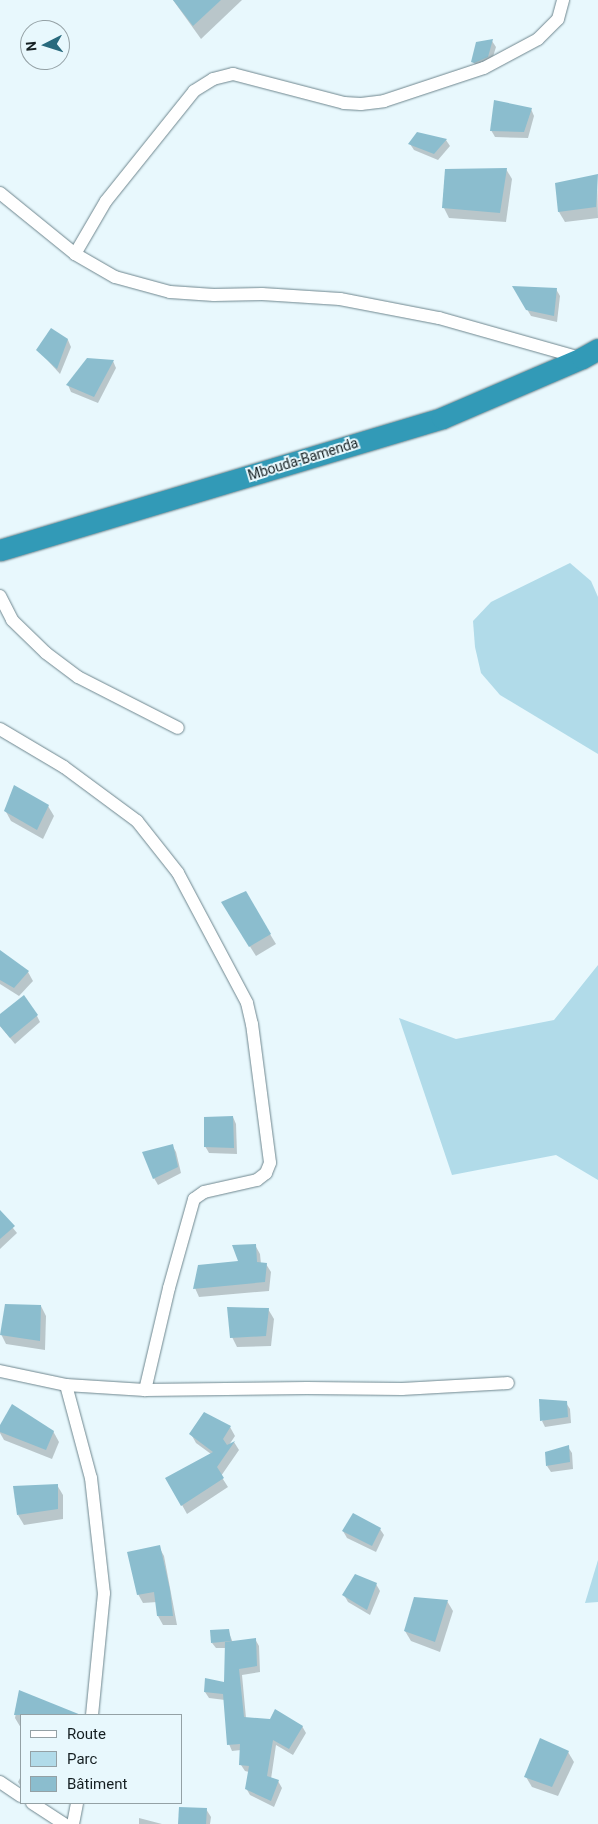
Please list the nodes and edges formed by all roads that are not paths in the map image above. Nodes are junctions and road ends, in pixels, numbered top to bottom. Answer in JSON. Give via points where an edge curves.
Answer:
{"nodes":[{"id":1,"x":563,"y":0,"type":"edge"},
{"id":2,"x":0,"y":193,"type":"edge"},
{"id":3,"x":75,"y":254,"type":"junction"},
{"id":4,"x":590,"y":354,"type":"edge"},
{"id":5,"x":0,"y":550,"type":"edge"},
{"id":6,"x":0,"y":596,"type":"edge"},
{"id":7,"x":178,"y":728,"type":"dead end"},
{"id":8,"x":0,"y":729,"type":"edge"},
{"id":9,"x":0,"y":1371,"type":"edge"},
{"id":10,"x":508,"y":1383,"type":"dead end"},
{"id":11,"x":66,"y":1386,"type":"junction"},
{"id":12,"x":145,"y":1390,"type":"junction"},
{"id":13,"x":92,"y":1714,"type":"edge"},
{"id":14,"x":0,"y":1782,"type":"edge"},
{"id":15,"x":20,"y":1795,"type":"edge"},
{"id":16,"x":34,"y":1804,"type":"edge"},
{"id":17,"x":77,"y":1804,"type":"edge"},
{"id":18,"x":64,"y":1824,"type":"edge"},
{"id":19,"x":73,"y":1824,"type":"edge"}],
"edges":[{"from":1,"to":3,"type":"street","via":[[558,19],[538,39],[484,68],[384,101],[344,103],[233,74],[213,79],[194,92],[106,201]]},
{"from":2,"to":3,"type":"street"},
{"from":3,"to":4,"type":"street","via":[[115,277],[170,292],[340,299],[439,318]]},
{"from":4,"to":5,"type":"highway","name":"Mbouda-Bamenda","via":[[442,418]]},
{"from":6,"to":7,"type":"street","via":[[12,620],[46,653],[78,677]]},
{"from":8,"to":12,"type":"street","via":[[64,768],[137,821],[178,873],[247,1003],[252,1024],[270,1163],[266,1173],[257,1180],[204,1192],[194,1199],[168,1288]]},
{"from":9,"to":11,"type":"street"},
{"from":10,"to":12,"type":"street","via":[[402,1390]]},
{"from":11,"to":12,"type":"street"},
{"from":11,"to":13,"type":"street","via":[[91,1478],[104,1593]]},
{"from":14,"to":15,"type":"street"},
{"from":16,"to":18,"type":"street"},
{"from":17,"to":19,"type":"street"}]}
